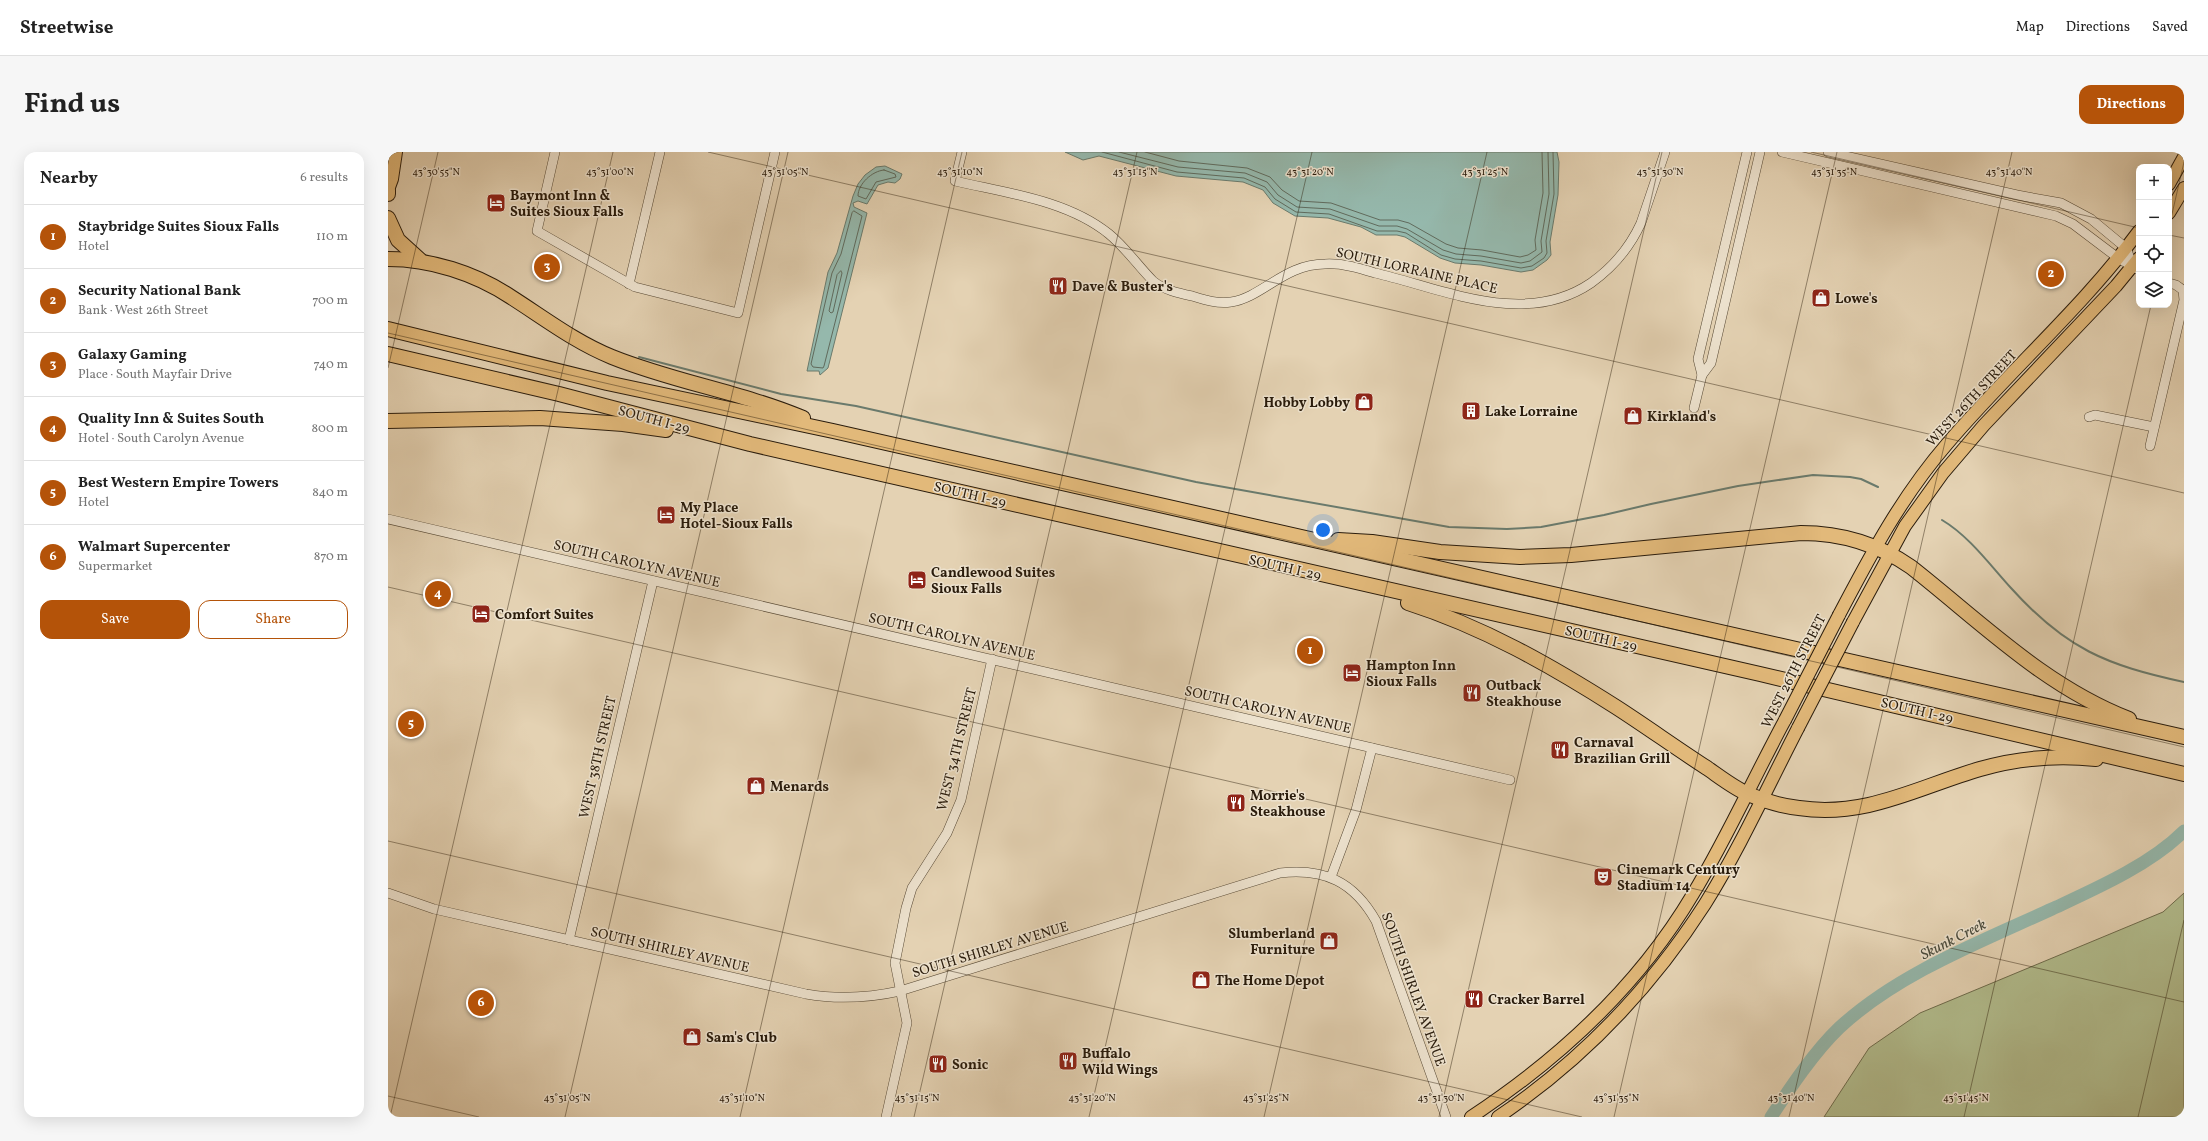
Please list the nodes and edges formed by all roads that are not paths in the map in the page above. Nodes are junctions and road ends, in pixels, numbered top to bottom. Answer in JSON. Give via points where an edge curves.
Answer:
{"nodes":[{"id":1,"x":396,"y":152,"type":"edge"},
{"id":2,"x":555,"y":152,"type":"edge"},
{"id":3,"x":660,"y":152,"type":"edge"},
{"id":4,"x":775,"y":152,"type":"edge"},
{"id":5,"x":962,"y":152,"type":"edge"},
{"id":6,"x":1665,"y":152,"type":"edge"},
{"id":7,"x":1747,"y":152,"type":"edge"},
{"id":8,"x":1760,"y":152,"type":"edge"},
{"id":9,"x":1782,"y":152,"type":"edge"},
{"id":10,"x":1828,"y":152,"type":"edge"},
{"id":11,"x":2184,"y":157,"type":"edge"},
{"id":12,"x":2172,"y":179,"type":"edge"},
{"id":13,"x":2184,"y":188,"type":"edge"},
{"id":14,"x":388,"y":190,"type":"edge"},
{"id":15,"x":388,"y":194,"type":"edge"},
{"id":16,"x":2172,"y":208,"type":"edge"},
{"id":17,"x":388,"y":218,"type":"edge"},
{"id":18,"x":2136,"y":234,"type":"edge"},
{"id":19,"x":2126,"y":248,"type":"junction"},
{"id":20,"x":2118,"y":258,"type":"junction"},
{"id":21,"x":388,"y":259,"type":"edge"},
{"id":22,"x":420,"y":260,"type":"junction"},
{"id":23,"x":2136,"y":263,"type":"edge"},
{"id":24,"x":2136,"y":265,"type":"edge"},
{"id":25,"x":2136,"y":266,"type":"edge"},
{"id":26,"x":629,"y":284,"type":"junction"},
{"id":27,"x":2172,"y":284,"type":"edge"},
{"id":28,"x":388,"y":329,"type":"edge"},
{"id":29,"x":388,"y":354,"type":"edge"},
{"id":30,"x":1702,"y":375,"type":"junction"},
{"id":31,"x":1694,"y":408,"type":"dead end"},
{"id":32,"x":2089,"y":417,"type":"dead end"},
{"id":33,"x":388,"y":422,"type":"edge"},
{"id":34,"x":2154,"y":427,"type":"junction"},
{"id":35,"x":833,"y":431,"type":"junction"},
{"id":36,"x":750,"y":444,"type":"junction"},
{"id":37,"x":2150,"y":446,"type":"dead end"},
{"id":38,"x":388,"y":519,"type":"edge"},
{"id":39,"x":1308,"y":539,"type":"junction"},
{"id":40,"x":1875,"y":547,"type":"junction"},
{"id":41,"x":1889,"y":553,"type":"junction"},
{"id":42,"x":1330,"y":577,"type":"junction"},
{"id":43,"x":653,"y":581,"type":"junction"},
{"id":44,"x":992,"y":659,"type":"junction"},
{"id":45,"x":2184,"y":737,"type":"edge"},
{"id":46,"x":1372,"y":748,"type":"junction"},
{"id":47,"x":2180,"y":773,"type":"edge"},
{"id":48,"x":1510,"y":780,"type":"dead end"},
{"id":49,"x":1746,"y":793,"type":"junction"},
{"id":50,"x":1761,"y":799,"type":"junction"},
{"id":51,"x":1331,"y":877,"type":"junction"},
{"id":52,"x":388,"y":893,"type":"edge"},
{"id":53,"x":569,"y":940,"type":"junction"},
{"id":54,"x":900,"y":991,"type":"junction"},
{"id":55,"x":886,"y":1117,"type":"edge"},
{"id":56,"x":1446,"y":1117,"type":"edge"},
{"id":57,"x":1471,"y":1117,"type":"edge"},
{"id":58,"x":1498,"y":1117,"type":"edge"}],
"edges":[{"from":1,"to":14,"type":"main road"},
{"from":2,"to":26,"type":"street","via":[[537,231]]},
{"from":3,"to":26,"type":"street"},
{"from":4,"to":26,"type":"street","via":[[738,313]]},
{"from":5,"to":6,"type":"street","name":"SOUTH LORRAINE PLACE","via":[[955,181],[1050,204],[1075,213],[1110,234],[1161,287],[1211,301],[1220,303],[1239,300],[1292,271],[1324,264],[1351,267],[1489,302],[1521,304],[1546,302],[1577,291],[1597,279],[1617,260],[1638,228]]},
{"from":7,"to":30,"type":"street","via":[[1698,359]]},
{"from":8,"to":30,"type":"street","via":[[1712,363]]},
{"from":9,"to":20,"type":"street","via":[[2056,216],[2073,224]]},
{"from":10,"to":19,"type":"street","via":[[2061,203],[2091,219]]},
{"from":11,"to":12,"type":"main road"},
{"from":13,"to":16,"type":"main road"},
{"from":14,"to":15,"type":"highway"},
{"from":17,"to":22,"type":"highway","via":[[398,240]]},
{"from":18,"to":19,"type":"main road","name":"WEST 26TH STREET"},
{"from":19,"to":20,"type":"main road","name":"WEST 26TH STREET"},
{"from":19,"to":23,"type":"street"},
{"from":20,"to":24,"type":"street"},
{"from":20,"to":40,"type":"main road","name":"WEST 26TH STREET","via":[[2088,295],[1946,445],[1903,502]]},
{"from":21,"to":22,"type":"highway"},
{"from":22,"to":35,"type":"highway","via":[[454,270],[492,286],[581,342],[612,357],[660,374],[768,403]]},
{"from":25,"to":41,"type":"main road","name":"WEST 26TH STREET","via":[[1960,452],[1920,505]]},
{"from":27,"to":34,"type":"street","via":[[2183,290],[2184,300]]},
{"from":28,"to":35,"type":"highway","name":"SOUTH I-29","via":[[607,383]]},
{"from":29,"to":36,"type":"highway","name":"SOUTH I-29","via":[[559,394]]},
{"from":30,"to":31,"type":"street"},
{"from":32,"to":34,"type":"street","via":[[2095,415]]},
{"from":33,"to":36,"type":"highway","via":[[535,418],[598,421]]},
{"from":34,"to":37,"type":"street"},
{"from":35,"to":39,"type":"highway","name":"SOUTH I-29"},
{"from":36,"to":42,"type":"highway","name":"SOUTH I-29"},
{"from":38,"to":43,"type":"street","name":"SOUTH CAROLYN AVENUE"},
{"from":39,"to":40,"type":"highway","via":[[1359,540],[1440,552],[1520,557],[1571,555],[1801,533],[1837,536]]},
{"from":39,"to":45,"type":"highway","name":"SOUTH I-29"},
{"from":40,"to":41,"type":"highway"},
{"from":40,"to":49,"type":"main road","name":"WEST 26TH STREET","bridge":true},
{"from":41,"to":45,"type":"highway","via":[[1911,566],[2028,662],[2062,686],[2111,712]]},
{"from":41,"to":50,"type":"main road","name":"WEST 26TH STREET","bridge":true},
{"from":42,"to":47,"type":"highway","name":"SOUTH I-29","via":[[1977,724]]},
{"from":42,"to":49,"type":"highway","via":[[1444,616],[1529,653]]},
{"from":43,"to":44,"type":"street","name":"SOUTH CAROLYN AVENUE"},
{"from":43,"to":53,"type":"street","name":"WEST 38TH STREET"},
{"from":44,"to":46,"type":"street","name":"SOUTH CAROLYN AVENUE"},
{"from":44,"to":54,"type":"street","name":"WEST 34TH STREET","via":[[961,800],[947,832],[912,888],[906,908],[895,963]]},
{"from":46,"to":48,"type":"street","name":"SOUTH CAROLYN AVENUE"},
{"from":46,"to":51,"type":"street","via":[[1356,810]]},
{"from":47,"to":50,"type":"highway","via":[[2105,760],[2041,758],[1980,769],[1861,808],[1810,810]]},
{"from":49,"to":50,"type":"highway"},
{"from":49,"to":57,"type":"main road","name":"WEST 26TH STREET","via":[[1693,895],[1636,973],[1602,1011],[1558,1053]]},
{"from":50,"to":58,"type":"main road","name":"WEST 26TH STREET","via":[[1706,903],[1647,983],[1613,1021],[1567,1064]]},
{"from":51,"to":54,"type":"street","name":"SOUTH SHIRLEY AVENUE","via":[[1295,872],[1280,873]]},
{"from":51,"to":56,"type":"street","name":"SOUTH SHIRLEY AVENUE","via":[[1354,891],[1369,908],[1376,921]]},
{"from":52,"to":53,"type":"street","name":"SOUTH SHIRLEY AVENUE","via":[[434,909]]},
{"from":53,"to":54,"type":"street","name":"SOUTH SHIRLEY AVENUE","via":[[823,997],[857,998]]},
{"from":54,"to":55,"type":"street","name":"WEST 34TH STREET","via":[[907,1023]]}]}
